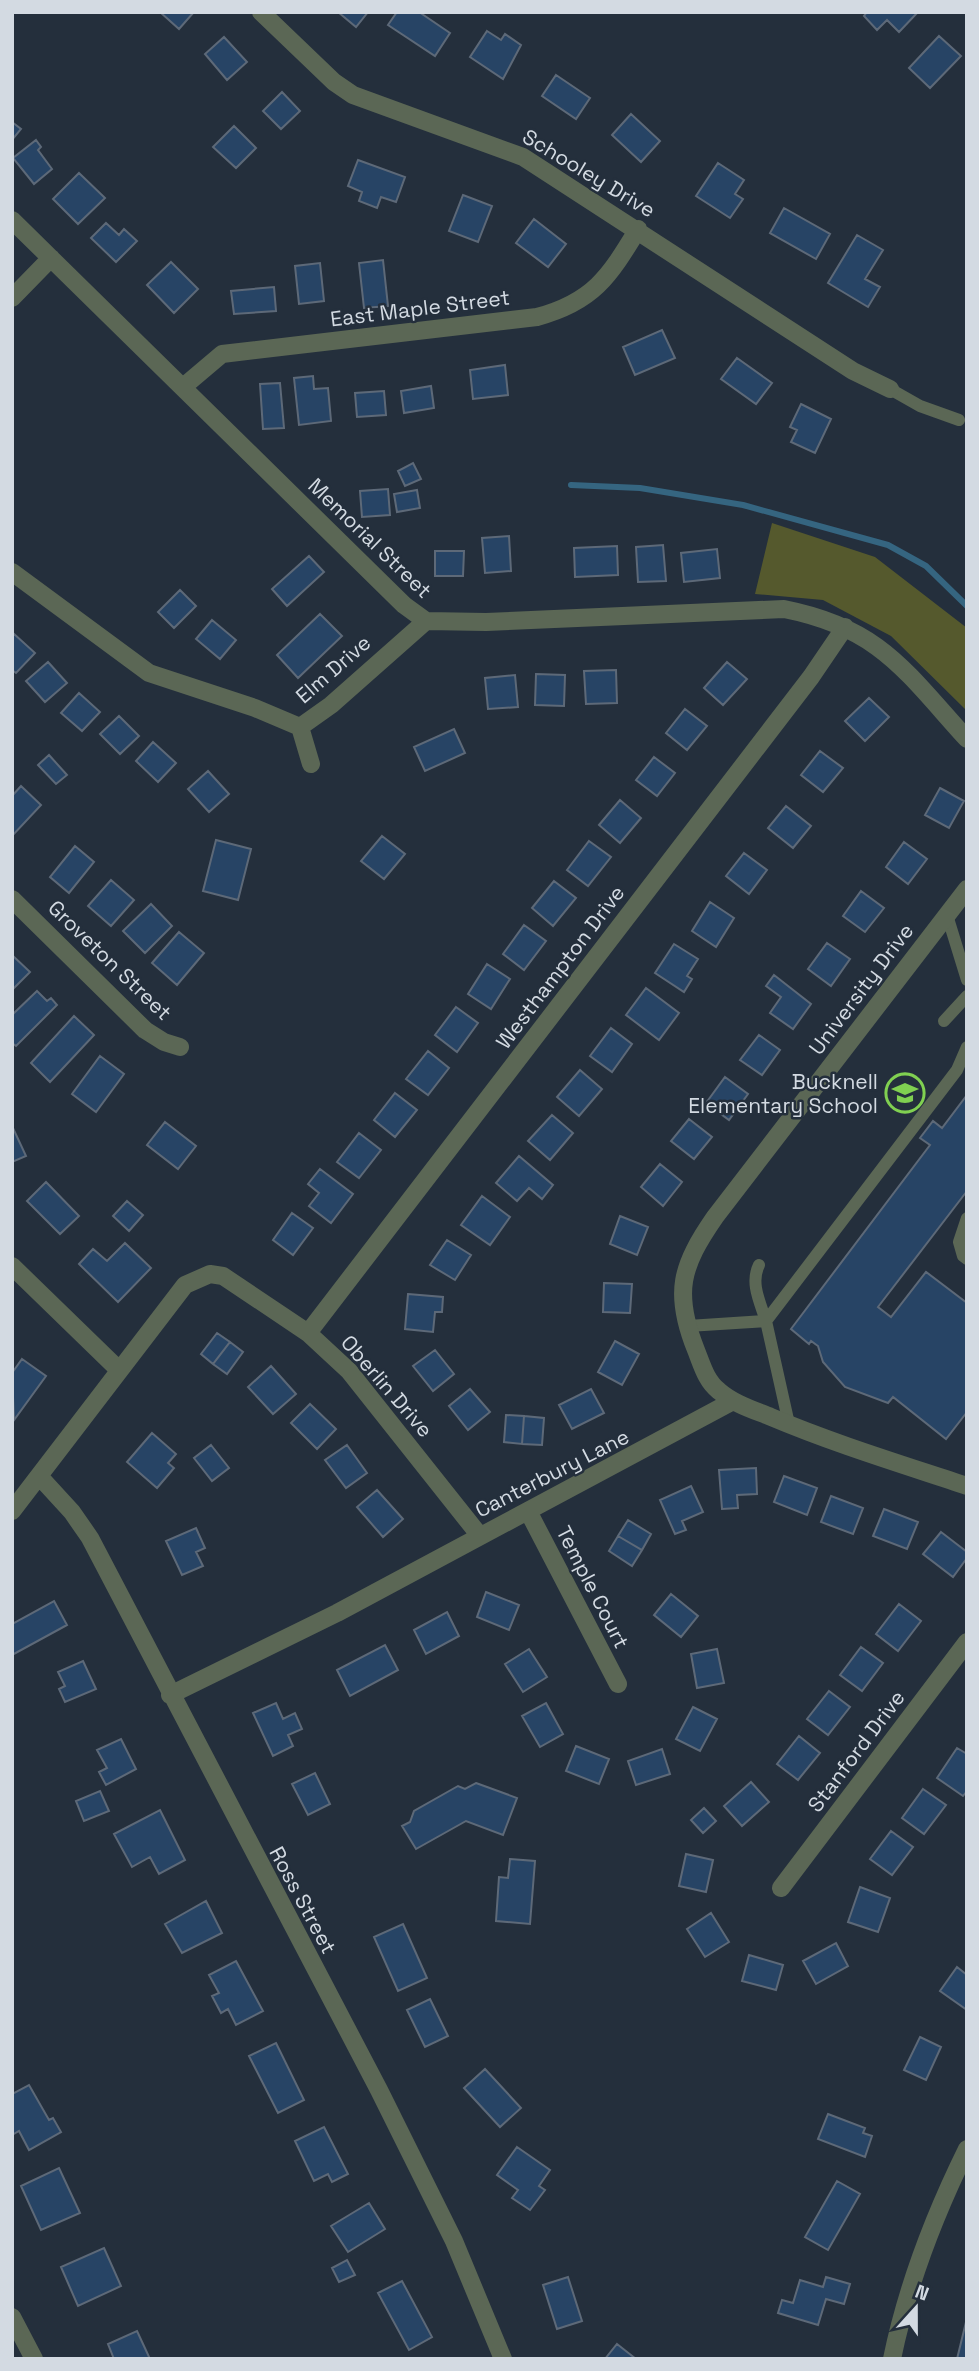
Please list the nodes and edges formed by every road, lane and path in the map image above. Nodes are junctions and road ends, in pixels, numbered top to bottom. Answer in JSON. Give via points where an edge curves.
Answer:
{"nodes":[{"id":1,"x":261,"y":12,"type":"edge"},
{"id":2,"x":12,"y":220,"type":"edge"},
{"id":3,"x":638,"y":229,"type":"junction"},
{"id":4,"x":51,"y":258,"type":"junction"},
{"id":5,"x":12,"y":298,"type":"edge"},
{"id":6,"x":183,"y":387,"type":"junction"},
{"id":7,"x":890,"y":389,"type":"joint"},
{"id":8,"x":959,"y":420,"type":"dead end"},
{"id":9,"x":12,"y":572,"type":"edge"},
{"id":10,"x":426,"y":621,"type":"junction"},
{"id":11,"x":845,"y":627,"type":"junction"},
{"id":12,"x":300,"y":727,"type":"junction"},
{"id":13,"x":967,"y":739,"type":"edge"},
{"id":14,"x":311,"y":764,"type":"dead end"},
{"id":15,"x":967,"y":889,"type":"edge"},
{"id":16,"x":12,"y":899,"type":"edge"},
{"id":17,"x":947,"y":915,"type":"junction"},
{"id":18,"x":967,"y":980,"type":"edge"},
{"id":19,"x":967,"y":996,"type":"edge"},
{"id":20,"x":944,"y":1021,"type":"dead end"},
{"id":21,"x":180,"y":1047,"type":"dead end"},
{"id":22,"x":967,"y":1047,"type":"edge"},
{"id":23,"x":967,"y":1219,"type":"edge"},
{"id":24,"x":967,"y":1259,"type":"edge"},
{"id":25,"x":759,"y":1265,"type":"dead end"},
{"id":26,"x":12,"y":1266,"type":"edge"},
{"id":27,"x":766,"y":1321,"type":"junction"},
{"id":28,"x":688,"y":1325,"type":"junction"},
{"id":29,"x":308,"y":1333,"type":"junction"},
{"id":30,"x":119,"y":1370,"type":"junction"},
{"id":31,"x":733,"y":1401,"type":"junction"},
{"id":32,"x":789,"y":1424,"type":"junction"},
{"id":33,"x":39,"y":1476,"type":"junction"},
{"id":34,"x":967,"y":1486,"type":"edge"},
{"id":35,"x":12,"y":1511,"type":"edge"},
{"id":36,"x":528,"y":1511,"type":"junction"},
{"id":37,"x":480,"y":1536,"type":"junction"},
{"id":38,"x":967,"y":1642,"type":"edge"},
{"id":39,"x":618,"y":1684,"type":"dead end"},
{"id":40,"x":170,"y":1695,"type":"junction"},
{"id":41,"x":781,"y":1888,"type":"dead end"},
{"id":42,"x":967,"y":2149,"type":"edge"},
{"id":43,"x":12,"y":2317,"type":"edge"},
{"id":44,"x":34,"y":2359,"type":"edge"},
{"id":45,"x":503,"y":2359,"type":"edge"},
{"id":46,"x":892,"y":2359,"type":"edge"}],
"edges":[{"from":1,"to":3,"type":"street","name":"Schooley Drive","via":[[334,82],[354,95],[523,156]]},
{"from":2,"to":4,"type":"street","name":"Memorial Street"},
{"from":3,"to":6,"type":"street","name":"East Maple Street","via":[[605,281],[557,312],[222,354]]},
{"from":3,"to":7,"type":"street","name":"Schooley Drive","via":[[853,371]]},
{"from":4,"to":5,"type":"street"},
{"from":4,"to":6,"type":"street","name":"Memorial Street"},
{"from":6,"to":10,"type":"street","name":"Memorial Street","via":[[404,605]]},
{"from":7,"to":8,"type":"lane"},
{"from":9,"to":12,"type":"street","via":[[149,673]]},
{"from":10,"to":11,"type":"street","name":"Memorial Street","via":[[784,609]]},
{"from":10,"to":12,"type":"street","name":"Elm Drive"},
{"from":11,"to":13,"type":"street","name":"Memorial Street","via":[[889,654]]},
{"from":11,"to":29,"type":"street","name":"Westhampton Drive"},
{"from":12,"to":14,"type":"street","name":"Elm Drive"},
{"from":15,"to":17,"type":"street","name":"University Drive"},
{"from":16,"to":21,"type":"street","name":"Groveton Street","via":[[145,1030]]},
{"from":17,"to":18,"type":"lane"},
{"from":17,"to":28,"type":"street","name":"University Drive","via":[[694,1248],[682,1284]]},
{"from":19,"to":20,"type":"lane"},
{"from":22,"to":27,"type":"lane","via":[[957,1070]]},
{"from":23,"to":24,"type":"lane","via":[[959,1242]]},
{"from":25,"to":27,"type":"lane","via":[[755,1285]]},
{"from":26,"to":30,"type":"street"},
{"from":27,"to":28,"type":"lane"},
{"from":27,"to":32,"type":"lane"},
{"from":28,"to":31,"type":"street","name":"University Drive","via":[[711,1383]]},
{"from":29,"to":30,"type":"street","name":"Oberlin Drive","via":[[235,1281],[210,1274],[185,1285]]},
{"from":29,"to":37,"type":"street","name":"Oberlin Drive","via":[[349,1371]]},
{"from":30,"to":33,"type":"street","name":"Oberlin Drive"},
{"from":31,"to":32,"type":"street"},
{"from":31,"to":36,"type":"street","name":"Canterbury Lane"},
{"from":32,"to":34,"type":"street"},
{"from":33,"to":35,"type":"street","name":"Oberlin Drive"},
{"from":33,"to":40,"type":"street","name":"Ross Street","via":[[90,1538]]},
{"from":36,"to":37,"type":"street","name":"Canterbury Lane"},
{"from":36,"to":39,"type":"street","name":"Temple Court"},
{"from":37,"to":40,"type":"street","name":"Canterbury Lane"},
{"from":38,"to":41,"type":"street","name":"Stanford Drive"},
{"from":40,"to":45,"type":"street","name":"Ross Street","via":[[379,2090],[454,2241]]},
{"from":42,"to":46,"type":"street","via":[[910,2288]]},
{"from":43,"to":44,"type":"street"}]}
